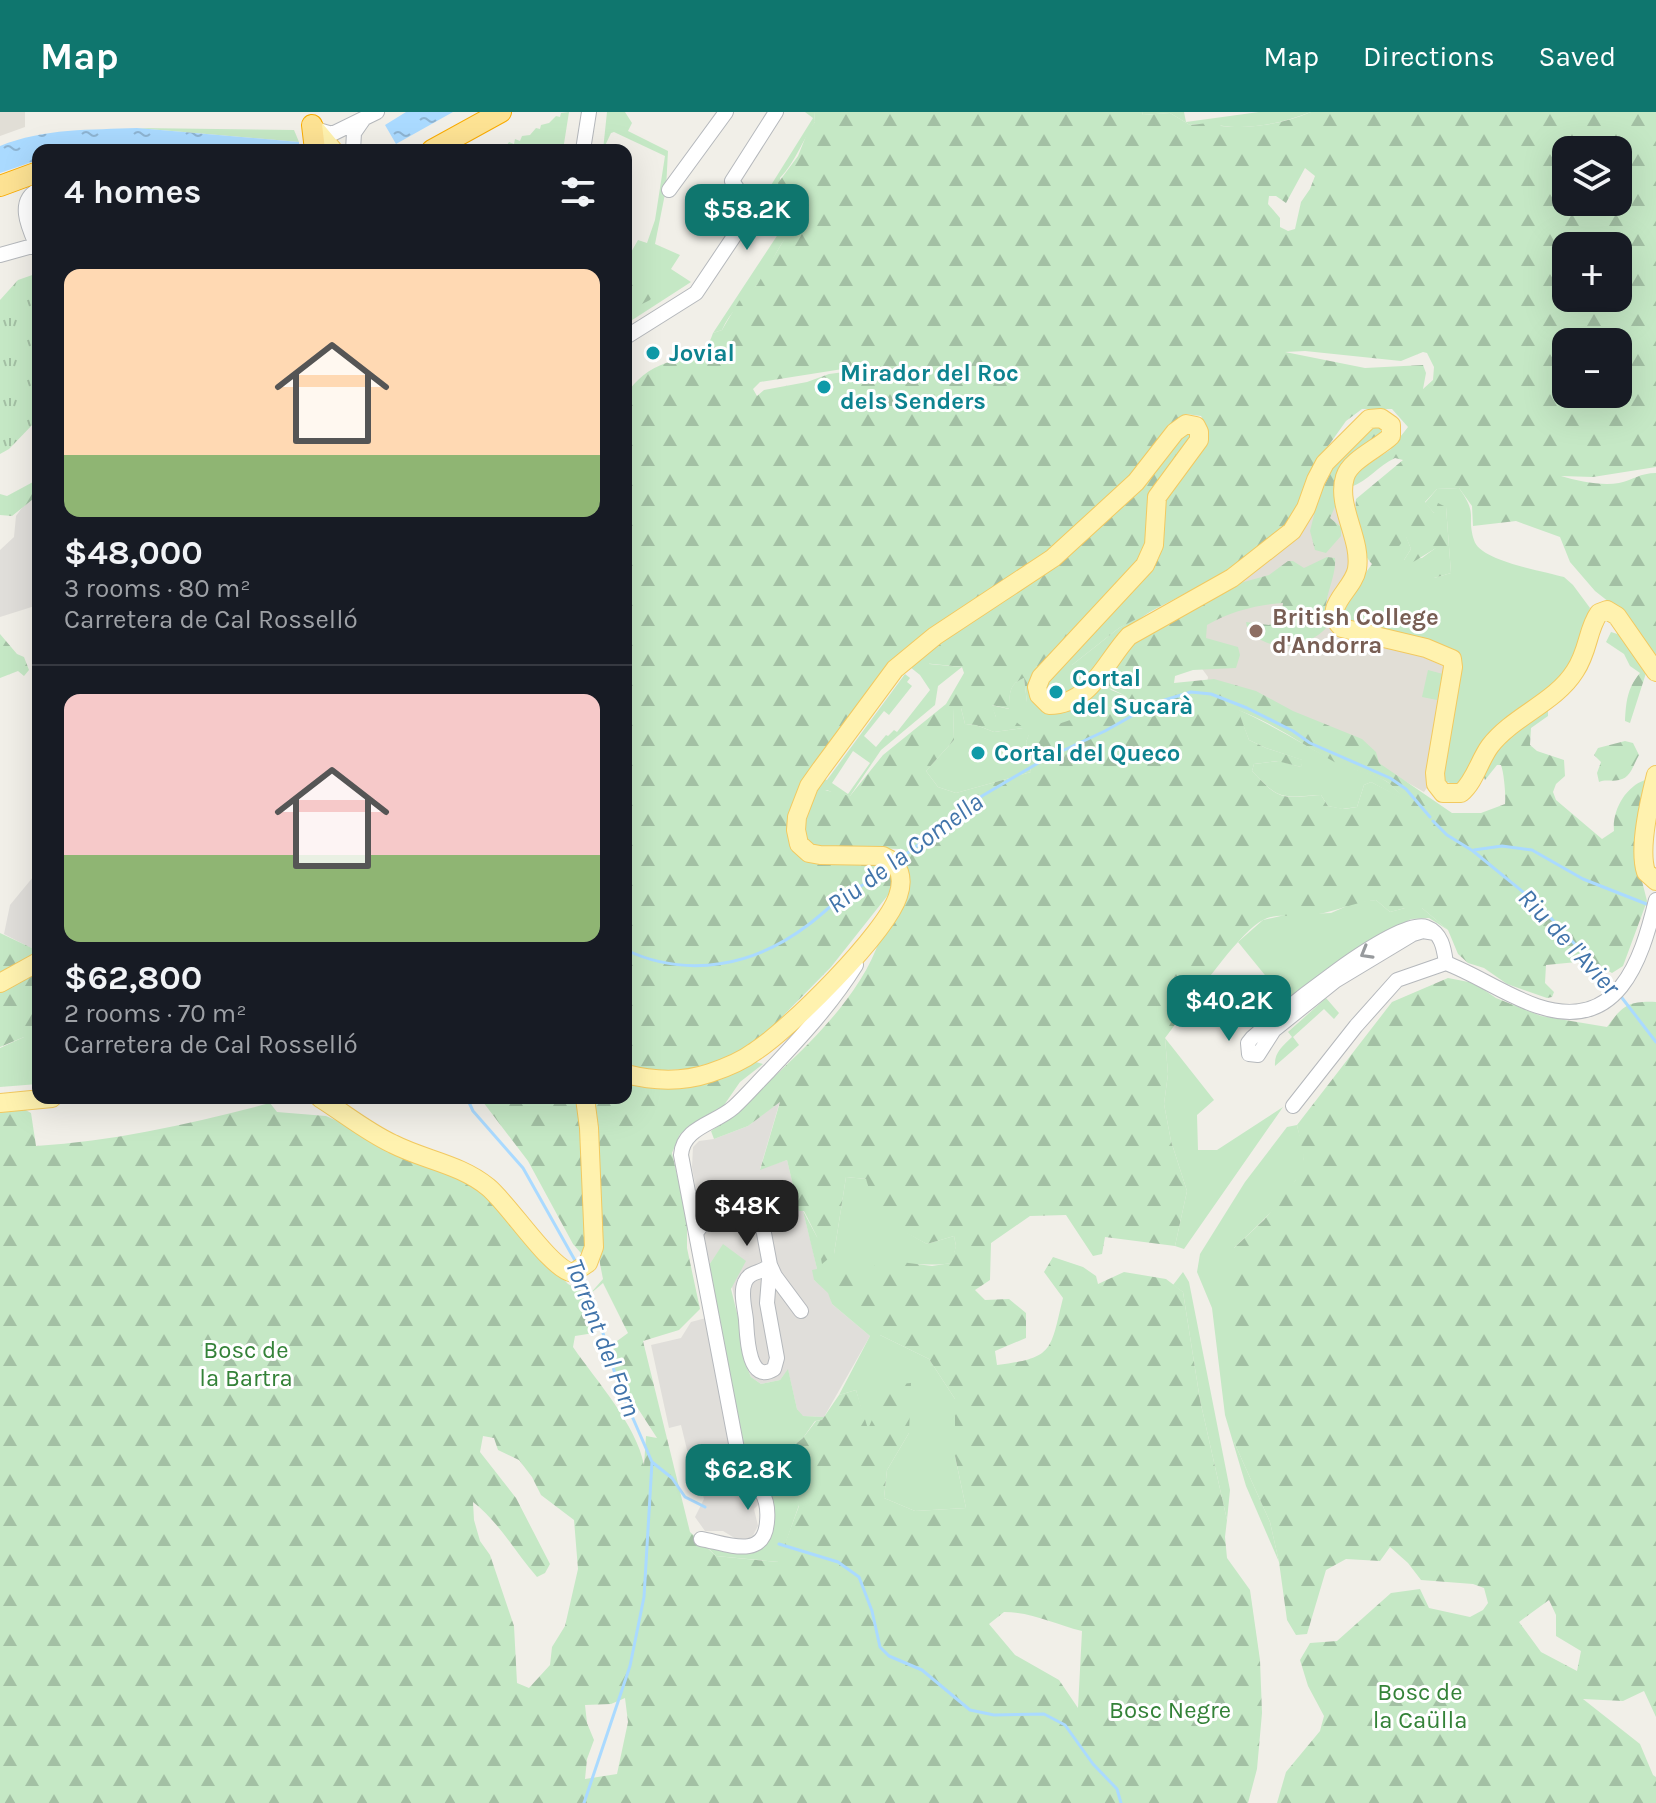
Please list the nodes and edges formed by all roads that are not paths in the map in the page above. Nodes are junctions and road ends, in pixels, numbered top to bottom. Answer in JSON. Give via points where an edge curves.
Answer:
{"nodes":[{"id":1,"x":377,"y":112,"type":"edge"},
{"id":2,"x":482,"y":112,"type":"edge"},
{"id":3,"x":501,"y":112,"type":"edge"},
{"id":4,"x":589,"y":112,"type":"edge"},
{"id":5,"x":726,"y":112,"type":"edge"},
{"id":6,"x":776,"y":112,"type":"edge"},
{"id":7,"x":309,"y":119,"type":"edge"},
{"id":8,"x":363,"y":120,"type":"junction"},
{"id":9,"x":314,"y":144,"type":"edge"},
{"id":10,"x":321,"y":144,"type":"edge"},
{"id":11,"x":328,"y":144,"type":"edge"},
{"id":12,"x":353,"y":144,"type":"edge"},
{"id":13,"x":425,"y":144,"type":"edge"},
{"id":14,"x":443,"y":144,"type":"edge"},
{"id":15,"x":584,"y":144,"type":"edge"},
{"id":16,"x":32,"y":178,"type":"edge"},
{"id":17,"x":32,"y":185,"type":"edge"},
{"id":18,"x":0,"y":186,"type":"edge"},
{"id":19,"x":669,"y":190,"type":"dead end"},
{"id":20,"x":32,"y":230,"type":"edge"},
{"id":21,"x":32,"y":248,"type":"edge"},
{"id":22,"x":0,"y":255,"type":"edge"},
{"id":23,"x":632,"y":333,"type":"edge"},
{"id":24,"x":1656,"y":672,"type":"edge"},
{"id":25,"x":1656,"y":775,"type":"edge"},
{"id":26,"x":1656,"y":881,"type":"edge"},
{"id":27,"x":1655,"y":905,"type":"edge"},
{"id":28,"x":1435,"y":933,"type":"junction"},
{"id":29,"x":866,"y":943,"type":"junction"},
{"id":30,"x":1446,"y":963,"type":"junction"},
{"id":31,"x":32,"y":965,"type":"edge"},
{"id":32,"x":0,"y":983,"type":"edge"},
{"id":33,"x":632,"y":1075,"type":"edge"},
{"id":34,"x":32,"y":1100,"type":"edge"},
{"id":35,"x":0,"y":1103,"type":"edge"},
{"id":36,"x":329,"y":1104,"type":"edge"},
{"id":37,"x":586,"y":1104,"type":"edge"},
{"id":38,"x":1293,"y":1106,"type":"dead end"},
{"id":39,"x":696,"y":1233,"type":"junction"},
{"id":40,"x":770,"y":1265,"type":"junction"},
{"id":41,"x":801,"y":1311,"type":"dead end"},
{"id":42,"x":701,"y":1539,"type":"dead end"}],
"edges":[{"from":1,"to":8,"type":"street"},
{"from":2,"to":13,"type":"highway"},
{"from":3,"to":14,"type":"highway"},
{"from":4,"to":15,"type":"street"},
{"from":5,"to":19,"type":"street"},
{"from":6,"to":23,"type":"street","via":[[732,181],[749,214],[701,287]]},
{"from":7,"to":8,"type":"street","via":[[321,132],[332,134]]},
{"from":7,"to":9,"type":"highway"},
{"from":7,"to":10,"type":"main road"},
{"from":7,"to":11,"type":"main road"},
{"from":8,"to":12,"type":"street"},
{"from":16,"to":18,"type":"highway"},
{"from":17,"to":20,"type":"street","via":[[25,206]]},
{"from":21,"to":22,"type":"street"},
{"from":24,"to":29,"type":"main road","via":[[1617,616],[1607,610],[1599,613],[1572,675],[1500,735],[1467,788],[1443,793],[1435,773],[1452,659],[1342,628],[1333,613],[1357,568],[1344,478],[1391,436],[1391,425],[1381,418],[1369,419],[1325,463],[1292,531],[1232,578],[1129,636],[1082,695],[1049,705],[1039,695],[1041,677],[1150,556],[1157,497],[1199,440],[1196,426],[1186,424],[1136,482],[1053,558],[935,636],[895,669],[809,786],[797,823],[797,839],[804,849],[820,855],[883,856],[898,868],[901,883],[895,903]]},
{"from":25,"to":26,"type":"main road","via":[[1644,857],[1646,872]]},
{"from":27,"to":30,"type":"street","via":[[1635,967],[1617,993],[1591,1008],[1558,1011],[1537,1006]]},
{"from":28,"to":28,"type":"street","one_way":true,"via":[[1410,926],[1328,974],[1252,1038],[1249,1054],[1258,1055],[1274,1030],[1335,981],[1413,934]]},
{"from":28,"to":30,"type":"street"},
{"from":29,"to":33,"type":"main road","via":[[823,991],[754,1053],[689,1079]]},
{"from":29,"to":39,"type":"street","via":[[837,996],[810,1028],[734,1107],[682,1143]]},
{"from":30,"to":38,"type":"street","via":[[1397,980]]},
{"from":31,"to":32,"type":"main road"},
{"from":34,"to":35,"type":"main road"},
{"from":36,"to":37,"type":"main road","via":[[393,1145],[467,1172],[498,1196],[558,1267],[569,1272],[588,1263],[594,1247]]},
{"from":39,"to":40,"type":"street","via":[[724,1197],[735,1189],[751,1189],[757,1196]]},
{"from":39,"to":42,"type":"street","via":[[738,1454],[766,1503],[767,1524],[753,1546],[737,1548]]},
{"from":40,"to":40,"type":"street","via":[[767,1303],[777,1358],[774,1369],[761,1373],[748,1348],[743,1288],[746,1277]]},
{"from":40,"to":41,"type":"street"}]}
